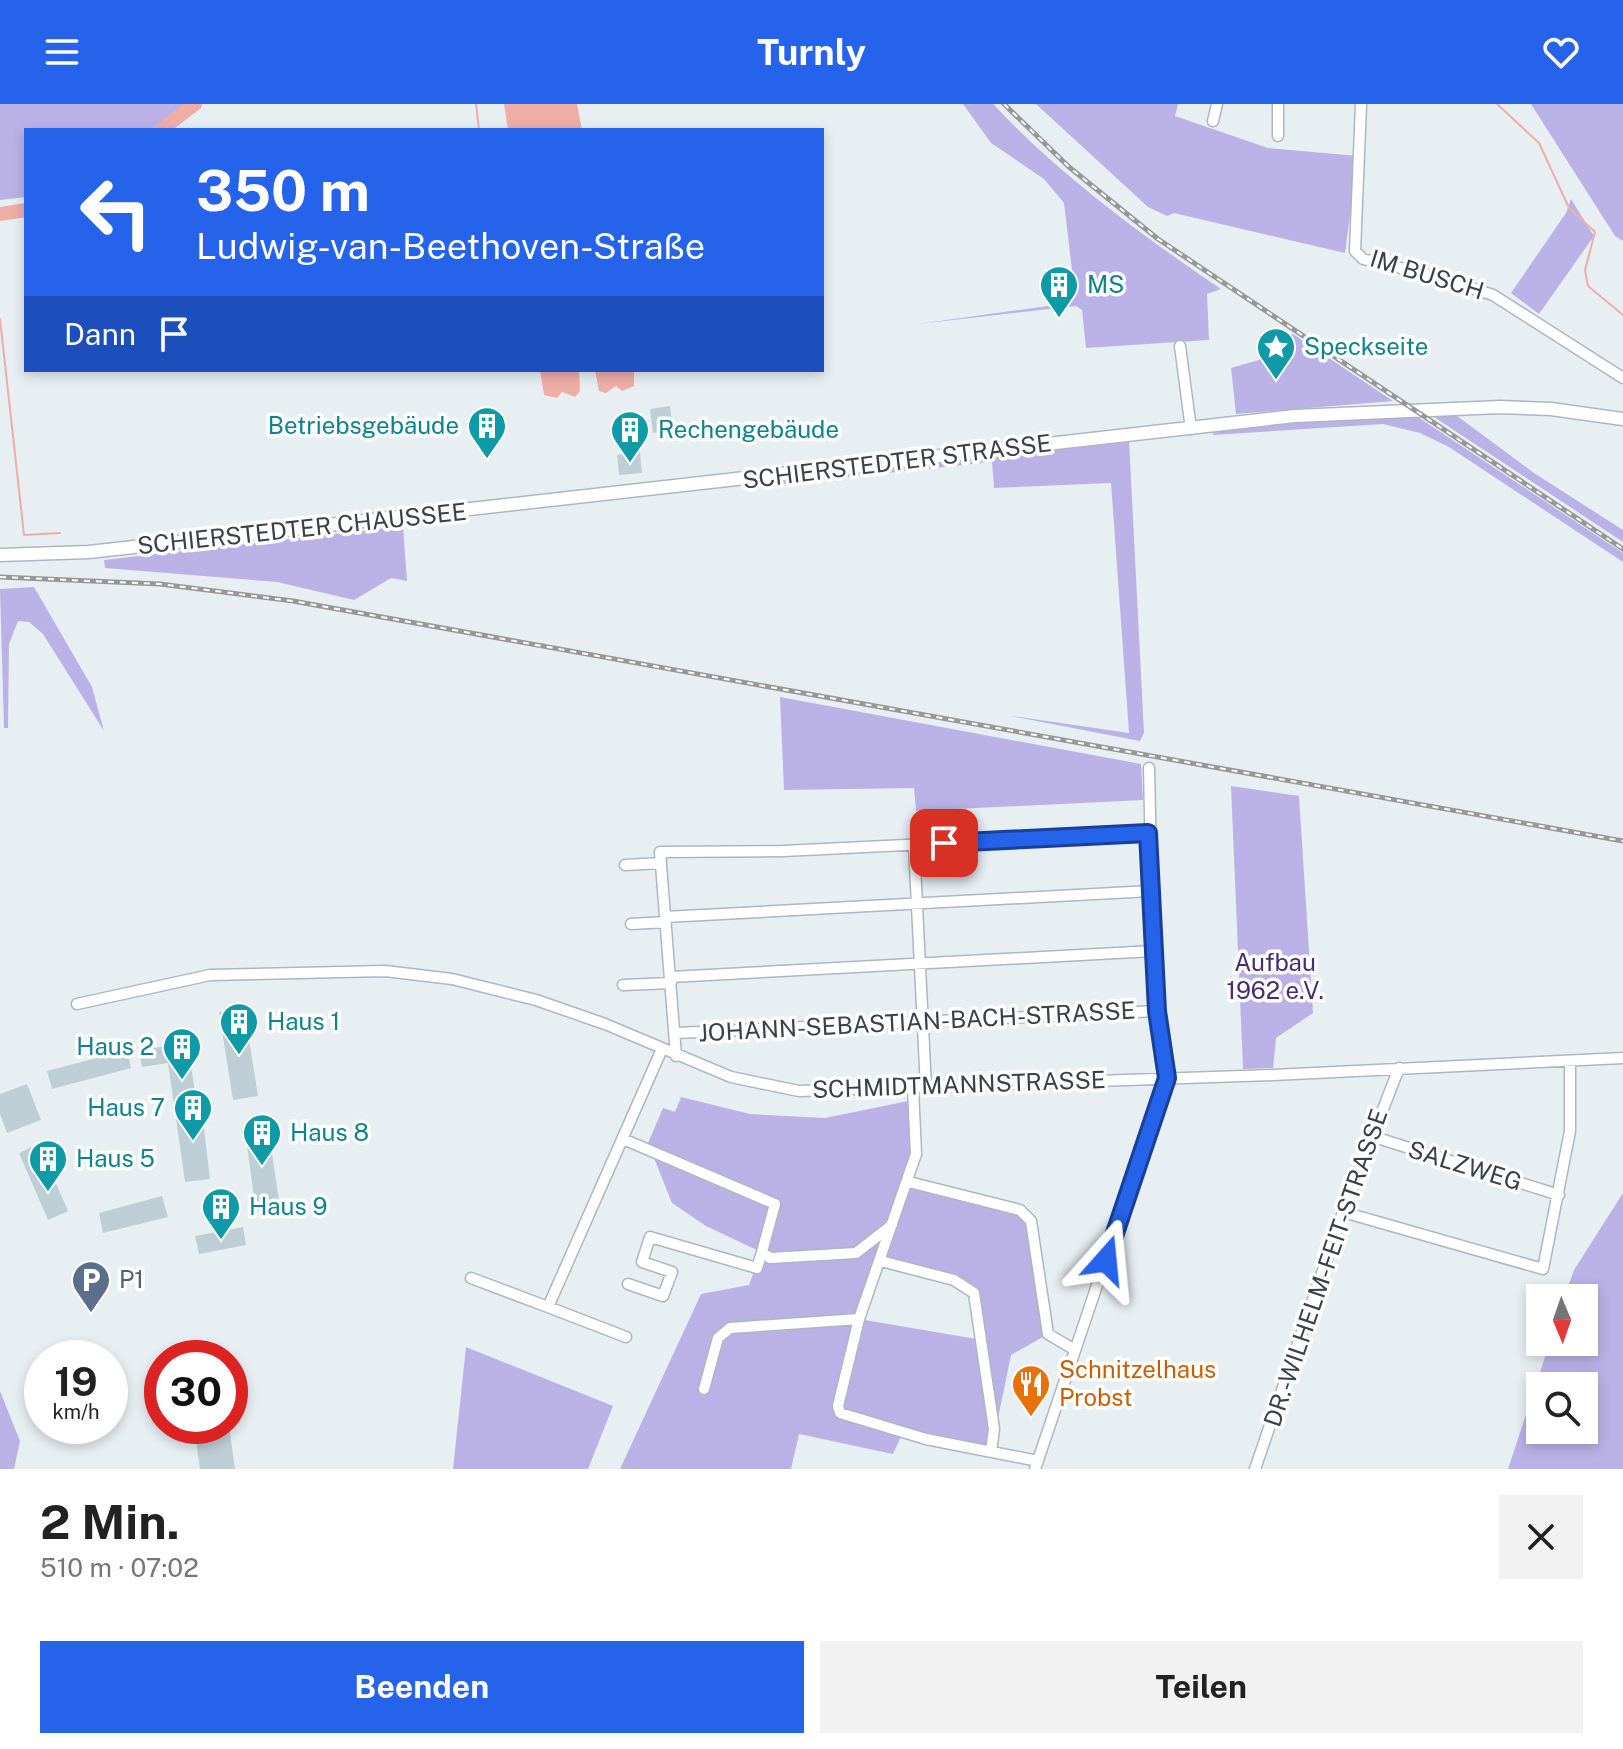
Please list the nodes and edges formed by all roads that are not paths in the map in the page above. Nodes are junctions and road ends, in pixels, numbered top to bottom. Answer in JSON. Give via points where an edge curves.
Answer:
{"nodes":[{"id":1,"x":1217,"y":104,"type":"edge"},
{"id":2,"x":1278,"y":104,"type":"edge"},
{"id":3,"x":1361,"y":104,"type":"edge"},
{"id":4,"x":1213,"y":121,"type":"dead end"},
{"id":5,"x":1278,"y":136,"type":"dead end"},
{"id":6,"x":1180,"y":346,"type":"dead end"},
{"id":7,"x":1623,"y":378,"type":"edge"},
{"id":8,"x":1623,"y":419,"type":"edge"},
{"id":9,"x":1191,"y":429,"type":"junction"},
{"id":10,"x":603,"y":495,"type":"joint"},
{"id":11,"x":0,"y":555,"type":"edge"},
{"id":12,"x":1149,"y":768,"type":"dead end"},
{"id":13,"x":1148,"y":833,"type":"junction"},
{"id":14,"x":914,"y":845,"type":"junction"},
{"id":15,"x":660,"y":858,"type":"junction"},
{"id":16,"x":625,"y":865,"type":"dead end"},
{"id":17,"x":1151,"y":891,"type":"junction"},
{"id":18,"x":917,"y":905,"type":"junction"},
{"id":19,"x":665,"y":920,"type":"junction"},
{"id":20,"x":631,"y":924,"type":"dead end"},
{"id":21,"x":1153,"y":951,"type":"junction"},
{"id":22,"x":920,"y":963,"type":"junction"},
{"id":23,"x":671,"y":980,"type":"junction"},
{"id":24,"x":623,"y":985,"type":"dead end"},
{"id":25,"x":77,"y":1004,"type":"dead end"},
{"id":26,"x":1157,"y":1011,"type":"junction"},
{"id":27,"x":923,"y":1023,"type":"junction"},
{"id":28,"x":676,"y":1033,"type":"junction"},
{"id":29,"x":662,"y":1049,"type":"junction"},
{"id":30,"x":676,"y":1056,"type":"junction"},
{"id":31,"x":1623,"y":1058,"type":"edge"},
{"id":32,"x":1570,"y":1061,"type":"junction"},
{"id":33,"x":1399,"y":1068,"type":"junction"},
{"id":34,"x":1167,"y":1078,"type":"junction"},
{"id":35,"x":913,"y":1088,"type":"junction"},
{"id":36,"x":926,"y":1088,"type":"junction"},
{"id":37,"x":1371,"y":1136,"type":"junction"},
{"id":38,"x":623,"y":1139,"type":"junction"},
{"id":39,"x":909,"y":1182,"type":"junction"},
{"id":40,"x":1559,"y":1195,"type":"junction"},
{"id":41,"x":1343,"y":1212,"type":"junction"},
{"id":42,"x":894,"y":1223,"type":"junction"},
{"id":43,"x":762,"y":1252,"type":"junction"},
{"id":44,"x":881,"y":1261,"type":"junction"},
{"id":45,"x":471,"y":1278,"type":"dead end"},
{"id":46,"x":628,"y":1284,"type":"dead end"},
{"id":47,"x":548,"y":1307,"type":"junction"},
{"id":48,"x":859,"y":1319,"type":"junction"},
{"id":49,"x":626,"y":1337,"type":"dead end"},
{"id":50,"x":1075,"y":1350,"type":"junction"},
{"id":51,"x":704,"y":1389,"type":"dead end"},
{"id":52,"x":991,"y":1452,"type":"junction"},
{"id":53,"x":1037,"y":1465,"type":"edge"},
{"id":54,"x":1255,"y":1469,"type":"edge"}],
"edges":[{"from":1,"to":4,"type":"street"},
{"from":2,"to":5,"type":"street"},
{"from":3,"to":7,"type":"street","name":"IM BUSCH","via":[[1355,251],[1363,259],[1493,295]]},
{"from":6,"to":9,"type":"street"},
{"from":8,"to":9,"type":"street","name":"SCHIERSTEDTER STRASSE","via":[[1551,409],[1441,408],[1295,416]]},
{"from":9,"to":10,"type":"street","name":"SCHIERSTEDTER STRASSE"},
{"from":10,"to":11,"type":"street","name":"SCHIERSTEDTER CHAUSSEE","via":[[89,552]]},
{"from":12,"to":13,"type":"street"},
{"from":13,"to":14,"type":"street"},
{"from":13,"to":17,"type":"street"},
{"from":14,"to":15,"type":"street"},
{"from":14,"to":18,"type":"street"},
{"from":15,"to":16,"type":"street"},
{"from":15,"to":19,"type":"street"},
{"from":17,"to":18,"type":"street"},
{"from":17,"to":21,"type":"street"},
{"from":18,"to":19,"type":"street"},
{"from":18,"to":22,"type":"street"},
{"from":19,"to":20,"type":"street"},
{"from":19,"to":23,"type":"street"},
{"from":21,"to":22,"type":"street"},
{"from":21,"to":26,"type":"street"},
{"from":22,"to":23,"type":"street"},
{"from":22,"to":27,"type":"street"},
{"from":23,"to":24,"type":"street"},
{"from":23,"to":28,"type":"street"},
{"from":25,"to":29,"type":"street","name":"SCHMIDTMANNSTRASSE","via":[[210,975],[385,971],[452,979],[536,1000]]},
{"from":26,"to":27,"type":"street","name":"JOHANN-SEBASTIAN-BACH-STRASSE"},
{"from":26,"to":34,"type":"street"},
{"from":27,"to":28,"type":"street","name":"JOHANN-SEBASTIAN-BACH-STRASSE"},
{"from":27,"to":36,"type":"street"},
{"from":28,"to":30,"type":"street"},
{"from":29,"to":30,"type":"street","name":"SCHMIDTMANNSTRASSE"},
{"from":29,"to":38,"type":"street"},
{"from":30,"to":35,"type":"street","name":"SCHMIDTMANNSTRASSE","via":[[731,1077],[799,1091]]},
{"from":31,"to":32,"type":"street","name":"SCHMIDTMANNSTRASSE"},
{"from":32,"to":33,"type":"street","name":"SCHMIDTMANNSTRASSE"},
{"from":32,"to":40,"type":"street","via":[[1570,1131]]},
{"from":33,"to":34,"type":"street","name":"SCHMIDTMANNSTRASSE"},
{"from":33,"to":37,"type":"street","name":"DR.-WILHELM-FEIT-STRASSE"},
{"from":34,"to":36,"type":"street","name":"SCHMIDTMANNSTRASSE"},
{"from":34,"to":50,"type":"street"},
{"from":35,"to":36,"type":"street","name":"SCHMIDTMANNSTRASSE"},
{"from":35,"to":39,"type":"street","via":[[916,1154]]},
{"from":37,"to":40,"type":"street","name":"SALZWEG"},
{"from":37,"to":41,"type":"street","name":"DR.-WILHELM-FEIT-STRASSE"},
{"from":38,"to":43,"type":"street","via":[[775,1204]]},
{"from":38,"to":47,"type":"street"},
{"from":39,"to":42,"type":"street"},
{"from":39,"to":50,"type":"street","via":[[1020,1210],[1031,1221],[1048,1334]]},
{"from":40,"to":41,"type":"street","via":[[1543,1269]]},
{"from":41,"to":54,"type":"street","name":"DR.-WILHELM-FEIT-STRASSE"},
{"from":42,"to":43,"type":"street","via":[[856,1253],[770,1258]]},
{"from":42,"to":44,"type":"street"},
{"from":43,"to":46,"type":"street","via":[[757,1268],[650,1237],[642,1262],[672,1272],[663,1296]]},
{"from":44,"to":48,"type":"street"},
{"from":44,"to":52,"type":"street","via":[[954,1280],[974,1293],[994,1429]]},
{"from":45,"to":47,"type":"street"},
{"from":47,"to":49,"type":"street"},
{"from":48,"to":51,"type":"street","via":[[730,1328],[718,1338]]},
{"from":48,"to":52,"type":"street","via":[[838,1406],[845,1416]]},
{"from":50,"to":53,"type":"street"},
{"from":52,"to":53,"type":"street"}]}
